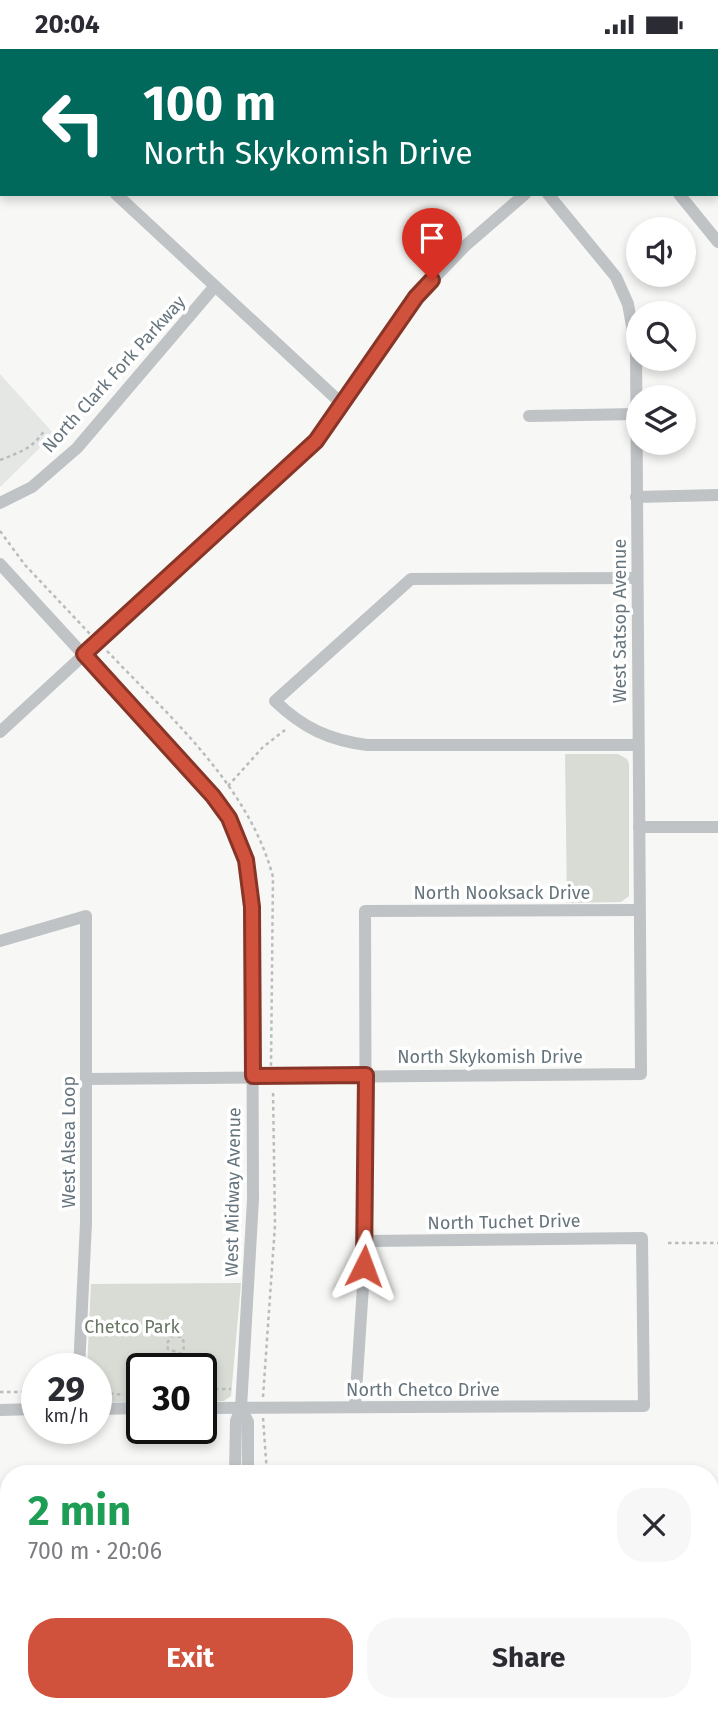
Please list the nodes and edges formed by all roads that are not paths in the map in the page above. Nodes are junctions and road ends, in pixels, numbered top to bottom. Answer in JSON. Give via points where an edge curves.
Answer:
{"nodes":[{"id":1,"x":118,"y":196,"type":"edge"},
{"id":2,"x":523,"y":196,"type":"edge"},
{"id":3,"x":550,"y":196,"type":"edge"},
{"id":4,"x":681,"y":196,"type":"edge"},
{"id":5,"x":718,"y":242,"type":"edge"},
{"id":6,"x":215,"y":286,"type":"junction"},
{"id":7,"x":636,"y":385,"type":"edge"},
{"id":8,"x":342,"y":404,"type":"junction"},
{"id":9,"x":626,"y":414,"type":"edge"},
{"id":10,"x":529,"y":416,"type":"dead end"},
{"id":11,"x":636,"y":455,"type":"edge"},
{"id":12,"x":718,"y":495,"type":"edge"},
{"id":13,"x":636,"y":497,"type":"junction"},
{"id":14,"x":0,"y":503,"type":"edge"},
{"id":15,"x":0,"y":564,"type":"edge"},
{"id":16,"x":637,"y":578,"type":"junction"},
{"id":17,"x":84,"y":654,"type":"junction"},
{"id":18,"x":0,"y":731,"type":"edge"},
{"id":19,"x":638,"y":745,"type":"junction"},
{"id":20,"x":718,"y":827,"type":"edge"},
{"id":21,"x":639,"y":828,"type":"junction"},
{"id":22,"x":639,"y":910,"type":"junction"},
{"id":23,"x":0,"y":940,"type":"edge"},
{"id":24,"x":640,"y":1074,"type":"joint"},
{"id":25,"x":366,"y":1075,"type":"junction"},
{"id":26,"x":253,"y":1076,"type":"junction"},
{"id":27,"x":87,"y":1079,"type":"junction"},
{"id":28,"x":366,"y":1241,"type":"junction"},
{"id":29,"x":80,"y":1353,"type":"edge"},
{"id":30,"x":644,"y":1406,"type":"joint"},
{"id":31,"x":355,"y":1407,"type":"junction"},
{"id":32,"x":217,"y":1408,"type":"edge"},
{"id":33,"x":241,"y":1408,"type":"junction"},
{"id":34,"x":0,"y":1409,"type":"edge"},
{"id":35,"x":21,"y":1409,"type":"edge"},
{"id":36,"x":235,"y":1465,"type":"edge"},
{"id":37,"x":248,"y":1465,"type":"edge"}],
"edges":[{"from":1,"to":6,"type":"street"},
{"from":2,"to":8,"type":"street","via":[[416,297]]},
{"from":3,"to":7,"type":"street","name":"West Satsop Avenue","via":[[616,277],[628,304],[636,348]]},
{"from":4,"to":5,"type":"street"},
{"from":6,"to":8,"type":"street"},
{"from":6,"to":14,"type":"street","name":"North Clark Fork Parkway","via":[[76,448],[32,487]]},
{"from":8,"to":17,"type":"street","via":[[316,441]]},
{"from":9,"to":10,"type":"street"},
{"from":11,"to":13,"type":"street","name":"West Satsop Avenue"},
{"from":12,"to":13,"type":"street"},
{"from":13,"to":16,"type":"street","name":"West Satsop Avenue"},
{"from":15,"to":17,"type":"street","name":"West Midway Avenue"},
{"from":16,"to":19,"type":"street","name":"West Satsop Avenue"},
{"from":16,"to":19,"type":"street","via":[[411,579],[275,701],[306,728],[368,745]]},
{"from":17,"to":18,"type":"street"},
{"from":17,"to":26,"type":"street","name":"West Midway Avenue","via":[[213,796],[239,839],[251,895]]},
{"from":19,"to":21,"type":"street","name":"West Satsop Avenue"},
{"from":20,"to":21,"type":"street"},
{"from":21,"to":22,"type":"street","name":"West Satsop Avenue"},
{"from":22,"to":24,"type":"street","name":"West Satsop Avenue"},
{"from":22,"to":25,"type":"street","name":"North Nooksack Drive","via":[[365,911]]},
{"from":23,"to":27,"type":"street","name":"West Alsea Loop","via":[[86,916]]},
{"from":24,"to":25,"type":"street","name":"North Skykomish Drive"},
{"from":25,"to":26,"type":"street","name":"North Skykomish Drive"},
{"from":25,"to":28,"type":"street"},
{"from":26,"to":27,"type":"street","name":"North Skykomish Drive"},
{"from":26,"to":33,"type":"street","name":"West Midway Avenue","via":[[253,1231]]},
{"from":27,"to":29,"type":"street","name":"West Alsea Loop"},
{"from":28,"to":30,"type":"street","name":"North Tuchet Drive","via":[[642,1238]]},
{"from":28,"to":31,"type":"street"},
{"from":30,"to":31,"type":"street","name":"North Chetco Drive"},
{"from":31,"to":33,"type":"street","name":"North Chetco Drive"},
{"from":32,"to":33,"type":"street","name":"North Chetco Drive"},
{"from":33,"to":36,"type":"street","name":"West Midway Avenue","via":[[236,1421]]},
{"from":33,"to":37,"type":"street","name":"West Midway Avenue","via":[[248,1422]]},
{"from":34,"to":35,"type":"street"}]}
